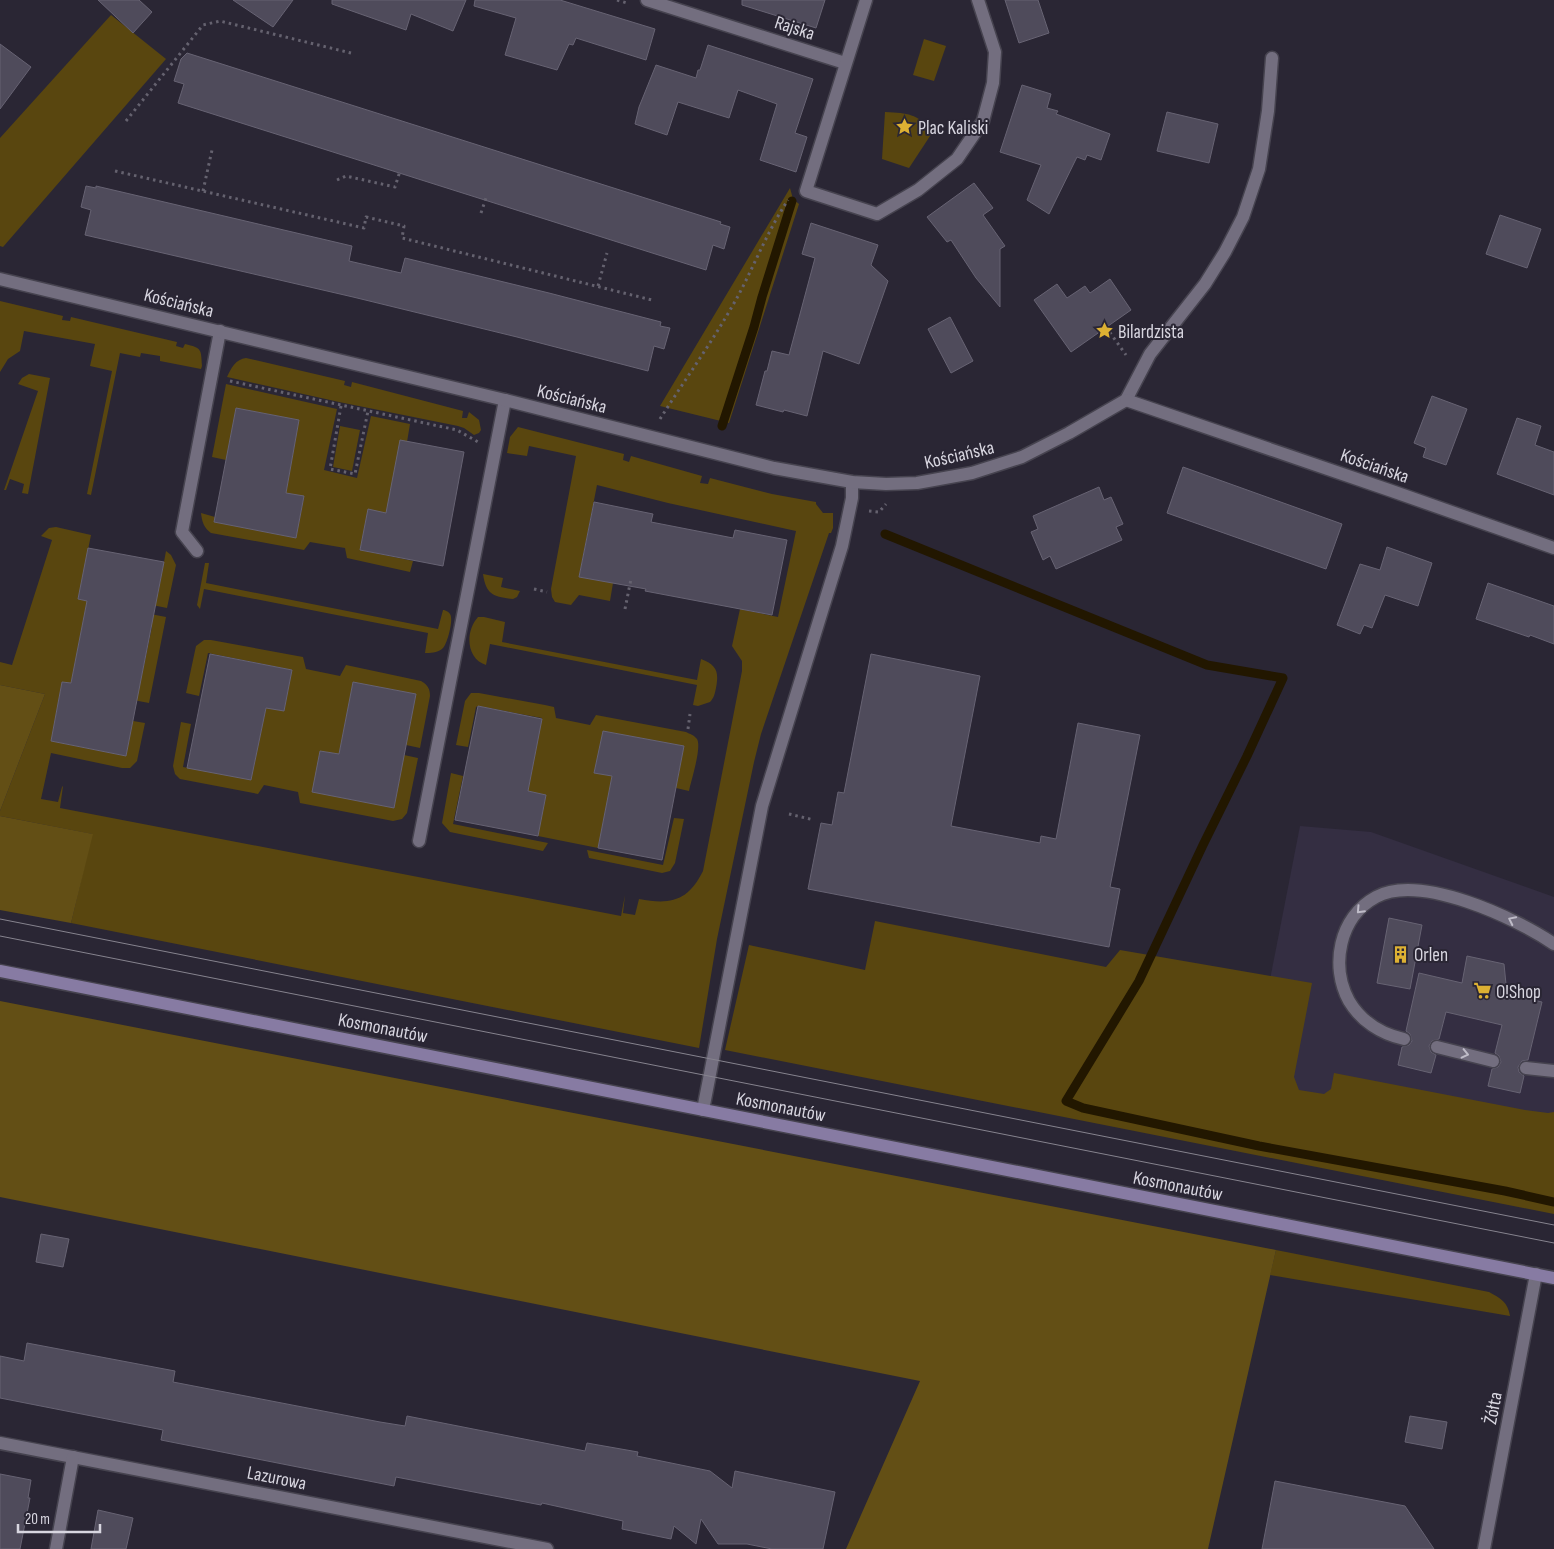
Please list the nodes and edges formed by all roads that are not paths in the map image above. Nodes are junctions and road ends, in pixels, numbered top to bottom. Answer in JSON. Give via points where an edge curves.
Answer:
{"nodes":[{"id":1,"x":647,"y":0,"type":"edge"},
{"id":2,"x":866,"y":0,"type":"edge"},
{"id":3,"x":978,"y":0,"type":"edge"},
{"id":4,"x":1272,"y":58,"type":"dead end"},
{"id":5,"x":845,"y":63,"type":"junction"},
{"id":6,"x":0,"y":279,"type":"edge"},
{"id":7,"x":220,"y":331,"type":"junction"},
{"id":8,"x":505,"y":400,"type":"junction"},
{"id":9,"x":1126,"y":400,"type":"junction"},
{"id":10,"x":852,"y":482,"type":"junction"},
{"id":11,"x":1554,"y":548,"type":"edge"},
{"id":12,"x":197,"y":551,"type":"dead end"},
{"id":13,"x":419,"y":841,"type":"dead end"},
{"id":14,"x":1554,"y":944,"type":"edge"},
{"id":15,"x":0,"y":971,"type":"edge"},
{"id":16,"x":1404,"y":1039,"type":"dead end"},
{"id":17,"x":1437,"y":1047,"type":"dead end"},
{"id":18,"x":1494,"y":1061,"type":"dead end"},
{"id":19,"x":1526,"y":1068,"type":"dead end"},
{"id":20,"x":1554,"y":1071,"type":"edge"},
{"id":21,"x":703,"y":1110,"type":"junction"},
{"id":22,"x":1536,"y":1274,"type":"junction"},
{"id":23,"x":1554,"y":1278,"type":"edge"},
{"id":24,"x":0,"y":1443,"type":"edge"},
{"id":25,"x":74,"y":1457,"type":"junction"},
{"id":26,"x":56,"y":1549,"type":"edge"},
{"id":27,"x":547,"y":1549,"type":"edge"},
{"id":28,"x":1484,"y":1549,"type":"edge"}],
"edges":[{"from":1,"to":5,"type":"street","name":"Rajska"},
{"from":2,"to":5,"type":"street"},
{"from":3,"to":5,"type":"street","via":[[995,52],[993,83],[983,121],[957,159],[918,190],[877,214],[806,191]]},
{"from":4,"to":9,"type":"street","via":[[1259,169],[1242,217],[1205,284],[1150,354]]},
{"from":6,"to":7,"type":"street","name":"Kościańska"},
{"from":7,"to":8,"type":"street","name":"Kościańska"},
{"from":7,"to":12,"type":"street","via":[[182,532]]},
{"from":8,"to":10,"type":"street","name":"Kościańska","via":[[774,468]]},
{"from":8,"to":13,"type":"street"},
{"from":9,"to":10,"type":"street","name":"Kościańska","via":[[1022,457],[972,473],[917,483]]},
{"from":9,"to":11,"type":"street","name":"Kościańska"},
{"from":10,"to":21,"type":"street","via":[[842,546],[762,806]]},
{"from":14,"to":16,"type":"street","one_way":true,"via":[[1512,919],[1449,897],[1403,890],[1376,897],[1356,913],[1342,939],[1340,970],[1343,986],[1349,1001],[1367,1022],[1392,1037]]},
{"from":15,"to":21,"type":"main road","name":"Kosmonautów"},
{"from":17,"to":18,"type":"street","one_way":true},
{"from":19,"to":20,"type":"street"},
{"from":21,"to":22,"type":"main road","name":"Kosmonautów"},
{"from":22,"to":23,"type":"main road","name":"Kosmonautów"},
{"from":22,"to":28,"type":"street","name":"Żółta"},
{"from":24,"to":25,"type":"street","name":"Lazurowa"},
{"from":25,"to":26,"type":"street"},
{"from":25,"to":27,"type":"street","name":"Lazurowa"}]}
